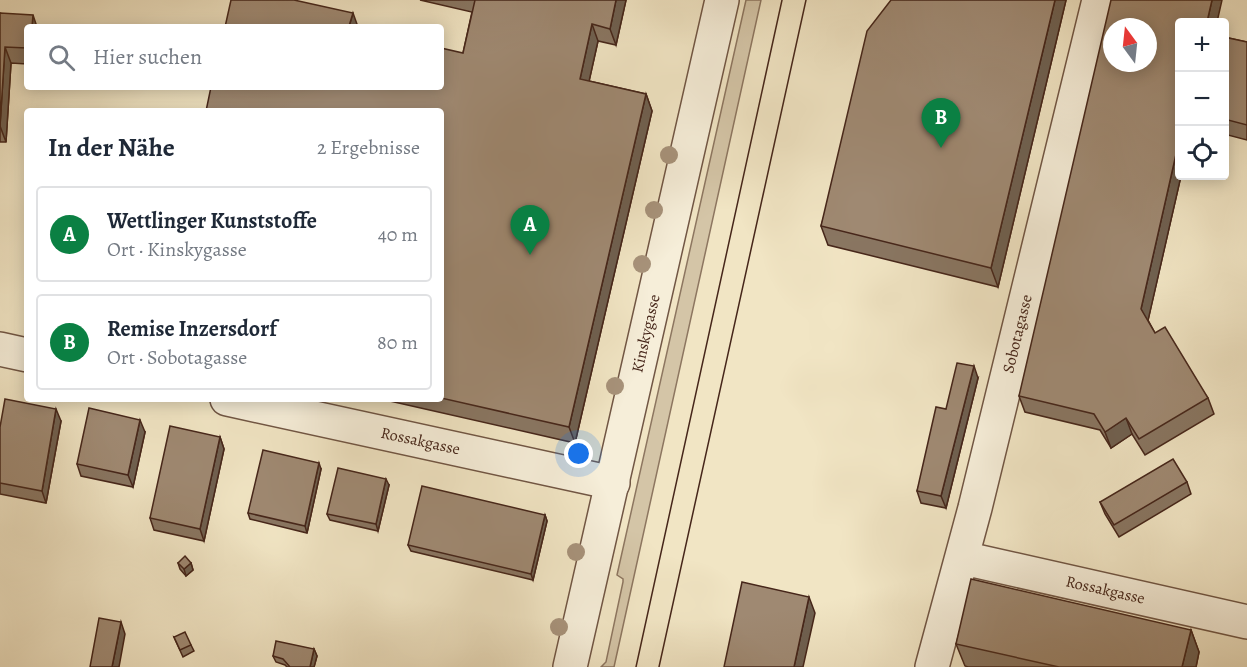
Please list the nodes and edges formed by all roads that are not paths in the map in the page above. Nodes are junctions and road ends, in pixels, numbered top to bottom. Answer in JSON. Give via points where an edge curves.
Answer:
{"nodes":[{"id":1,"x":722,"y":0,"type":"edge"},
{"id":2,"x":1099,"y":0,"type":"edge"},
{"id":3,"x":0,"y":349,"type":"edge"},
{"id":4,"x":24,"y":354,"type":"edge"},
{"id":5,"x":241,"y":402,"type":"edge"},
{"id":6,"x":613,"y":483,"type":"junction"},
{"id":7,"x":963,"y":558,"type":"junction"},
{"id":8,"x":1247,"y":622,"type":"edge"},
{"id":9,"x":570,"y":667,"type":"edge"},
{"id":10,"x":932,"y":667,"type":"edge"}],
"edges":[{"from":1,"to":6,"type":"street","name":"Kinskygasse"},
{"from":2,"to":7,"type":"street","name":"Sobotagasse"},
{"from":3,"to":4,"type":"street"},
{"from":5,"to":6,"type":"street","name":"Rossakgasse"},
{"from":6,"to":9,"type":"street","name":"Kinskygasse"},
{"from":7,"to":8,"type":"street","name":"Rossakgasse"},
{"from":7,"to":10,"type":"street","name":"Sobotagasse"}]}
